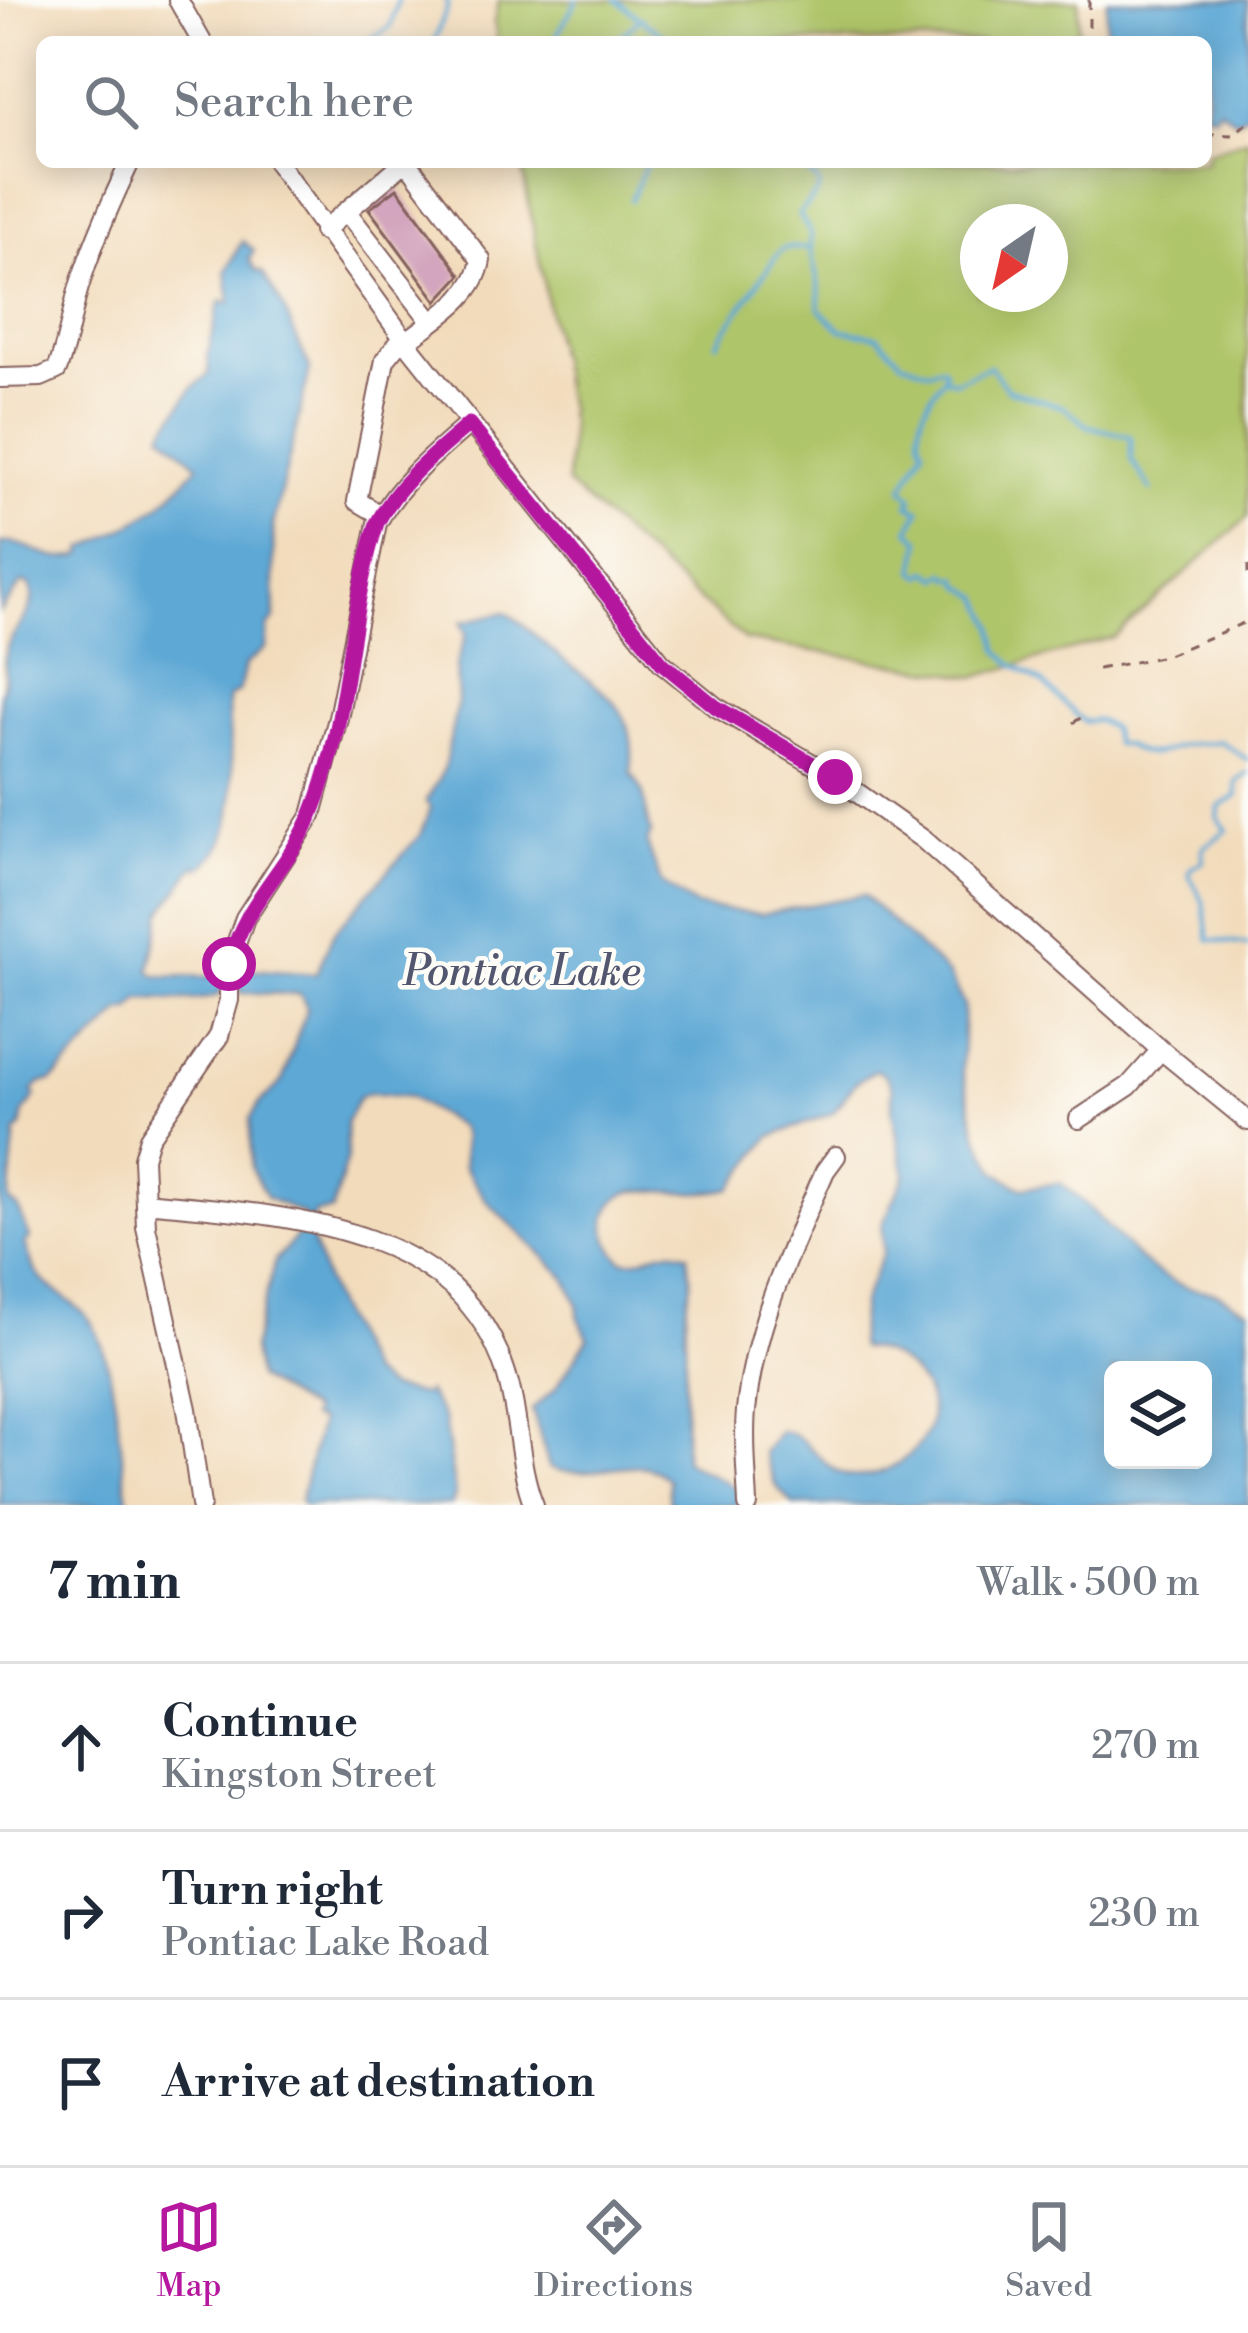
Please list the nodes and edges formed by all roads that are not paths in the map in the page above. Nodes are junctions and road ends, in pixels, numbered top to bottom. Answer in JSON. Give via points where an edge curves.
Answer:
{"nodes":[{"id":1,"x":178,"y":0,"type":"edge"},
{"id":2,"x":199,"y":36,"type":"edge"},
{"id":3,"x":127,"y":168,"type":"edge"},
{"id":4,"x":281,"y":168,"type":"edge"},
{"id":5,"x":397,"y":168,"type":"edge"},
{"id":6,"x":412,"y":168,"type":"edge"},
{"id":7,"x":347,"y":212,"type":"junction"},
{"id":8,"x":323,"y":231,"type":"junction"},
{"id":9,"x":431,"y":321,"type":"junction"},
{"id":10,"x":404,"y":340,"type":"junction"},
{"id":11,"x":0,"y":378,"type":"edge"},
{"id":12,"x":469,"y":424,"type":"junction"},
{"id":13,"x":381,"y":514,"type":"junction"},
{"id":14,"x":1161,"y":1050,"type":"junction"},
{"id":15,"x":1078,"y":1120,"type":"dead end"},
{"id":16,"x":1248,"y":1121,"type":"edge"},
{"id":17,"x":836,"y":1156,"type":"dead end"},
{"id":18,"x":145,"y":1202,"type":"junction"},
{"id":19,"x":200,"y":1505,"type":"edge"},
{"id":20,"x":534,"y":1505,"type":"edge"},
{"id":21,"x":748,"y":1505,"type":"edge"}],
"edges":[{"from":1,"to":2,"type":"street"},
{"from":3,"to":11,"type":"street","via":[[78,290],[57,370]]},
{"from":4,"to":8,"type":"street"},
{"from":5,"to":7,"type":"street"},
{"from":6,"to":9,"type":"street","via":[[481,260],[465,294]]},
{"from":7,"to":8,"type":"street"},
{"from":7,"to":9,"type":"street"},
{"from":8,"to":10,"type":"street"},
{"from":9,"to":10,"type":"street"},
{"from":10,"to":12,"type":"street"},
{"from":10,"to":13,"type":"street","via":[[385,360],[357,501]]},
{"from":12,"to":13,"type":"street"},
{"from":12,"to":14,"type":"street","via":[[685,685],[924,840]]},
{"from":13,"to":18,"type":"street","via":[[312,814],[245,918],[219,1036],[149,1138]]},
{"from":14,"to":15,"type":"street","via":[[1129,1086]]},
{"from":14,"to":16,"type":"street"},
{"from":17,"to":21,"type":"street","via":[[758,1337],[745,1418]]},
{"from":18,"to":19,"type":"street"},
{"from":18,"to":20,"type":"street","via":[[371,1237],[443,1279],[489,1332],[505,1369]]}]}
